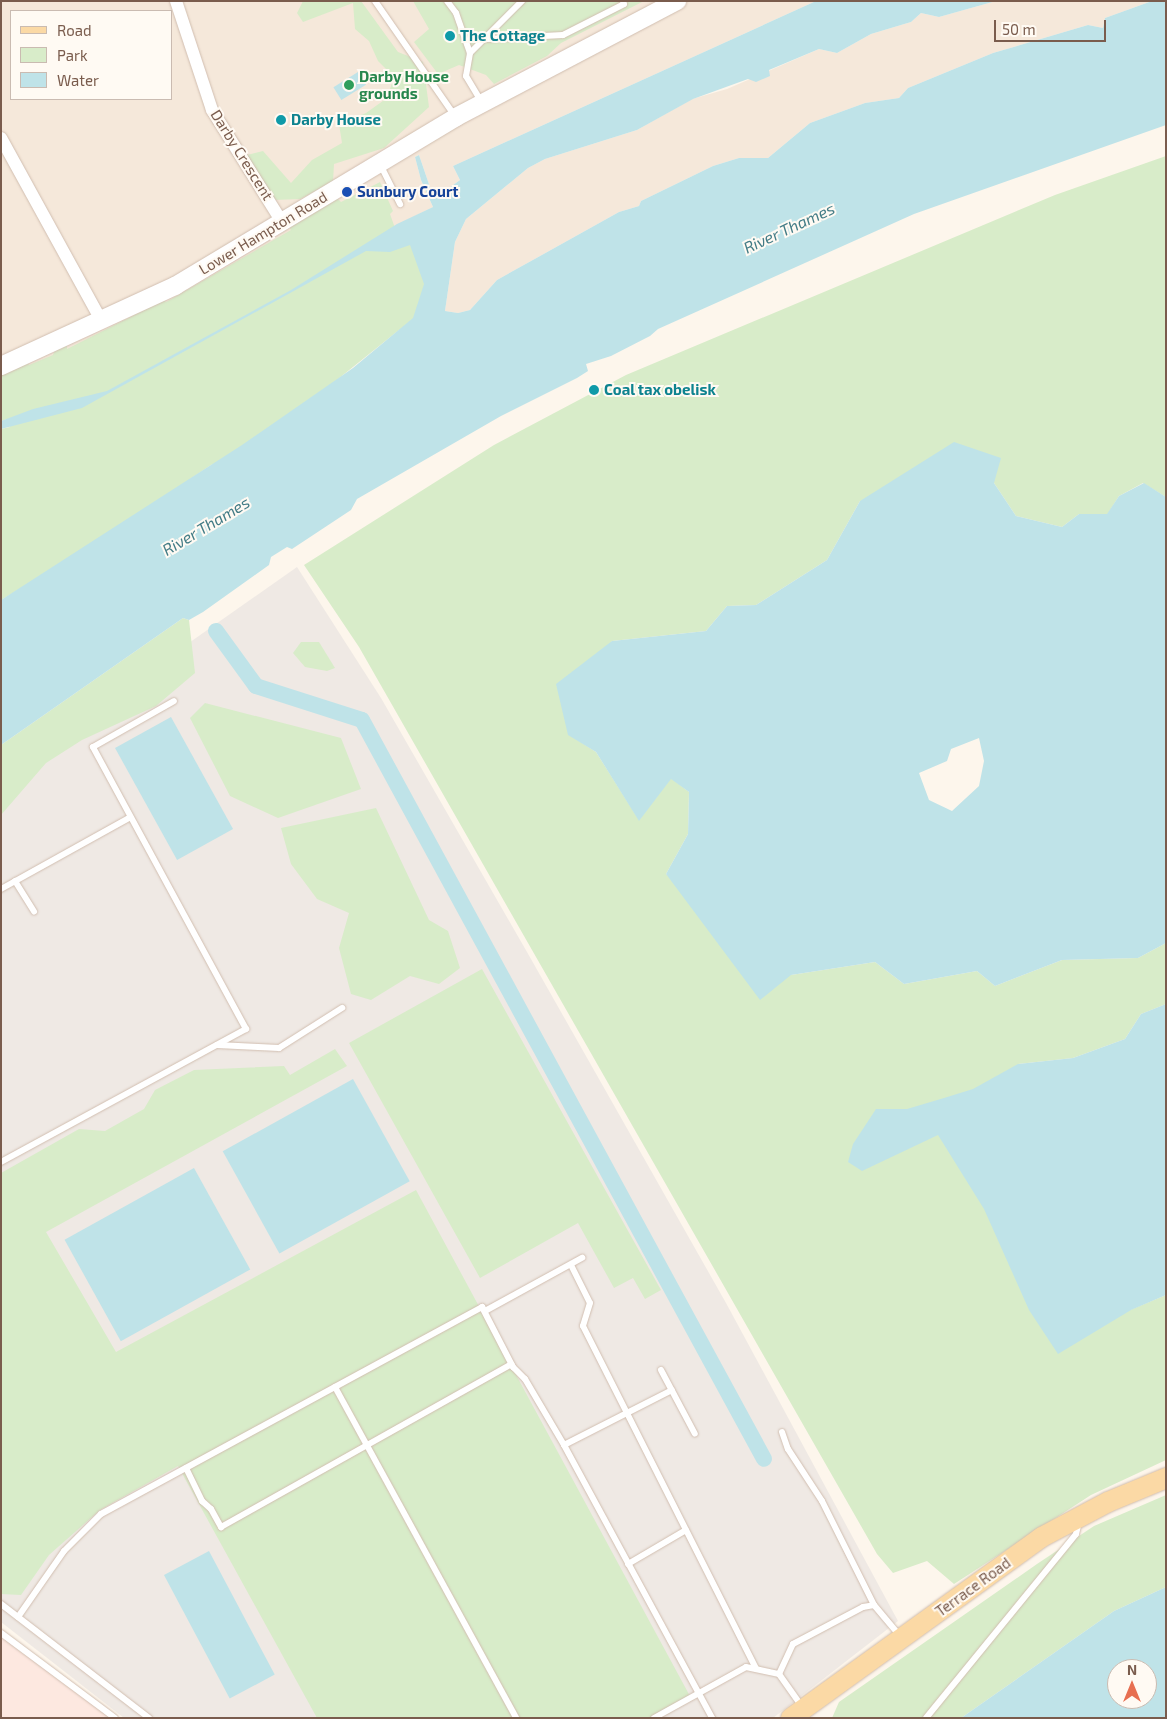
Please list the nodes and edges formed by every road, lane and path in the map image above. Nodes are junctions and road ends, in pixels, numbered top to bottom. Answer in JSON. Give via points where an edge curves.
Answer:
{"nodes":[{"id":1,"x":176,"y":1,"type":"edge"},
{"id":2,"x":375,"y":1,"type":"edge"},
{"id":3,"x":522,"y":1,"type":"edge"},
{"id":4,"x":677,"y":1,"type":"edge"},
{"id":5,"x":448,"y":2,"type":"edge"},
{"id":6,"x":626,"y":2,"type":"edge"},
{"id":7,"x":487,"y":39,"type":"junction"},
{"id":8,"x":470,"y":53,"type":"junction"},
{"id":9,"x":482,"y":102,"type":"junction"},
{"id":10,"x":456,"y":117,"type":"junction"},
{"id":11,"x":1,"y":138,"type":"edge"},
{"id":12,"x":379,"y":163,"type":"junction"},
{"id":13,"x":400,"y":204,"type":"dead end"},
{"id":14,"x":282,"y":222,"type":"junction"},
{"id":15,"x":102,"y":322,"type":"junction"},
{"id":16,"x":1,"y":366,"type":"edge"},
{"id":17,"x":174,"y":701,"type":"dead end"},
{"id":18,"x":129,"y":818,"type":"junction"},
{"id":19,"x":15,"y":881,"type":"junction"},
{"id":20,"x":1,"y":889,"type":"edge"},
{"id":21,"x":34,"y":912,"type":"dead end"},
{"id":22,"x":342,"y":1008,"type":"dead end"},
{"id":23,"x":216,"y":1045,"type":"junction"},
{"id":24,"x":1,"y":1162,"type":"edge"},
{"id":25,"x":582,"y":1258,"type":"dead end"},
{"id":26,"x":571,"y":1265,"type":"junction"},
{"id":27,"x":485,"y":1311,"type":"junction"},
{"id":28,"x":511,"y":1364,"type":"junction"},
{"id":29,"x":661,"y":1370,"type":"dead end"},
{"id":30,"x":335,"y":1387,"type":"junction"},
{"id":31,"x":672,"y":1390,"type":"junction"},
{"id":32,"x":626,"y":1413,"type":"junction"},
{"id":33,"x":782,"y":1432,"type":"dead end"},
{"id":34,"x":695,"y":1434,"type":"dead end"},
{"id":35,"x":367,"y":1445,"type":"junction"},
{"id":36,"x":564,"y":1445,"type":"junction"},
{"id":37,"x":186,"y":1468,"type":"junction"},
{"id":38,"x":1166,"y":1478,"type":"edge"},
{"id":39,"x":1080,"y":1516,"type":"junction"},
{"id":40,"x":686,"y":1530,"type":"junction"},
{"id":41,"x":628,"y":1564,"type":"junction"},
{"id":42,"x":1,"y":1604,"type":"edge"},
{"id":43,"x":874,"y":1605,"type":"junction"},
{"id":44,"x":18,"y":1618,"type":"junction"},
{"id":45,"x":1,"y":1633,"type":"edge"},
{"id":46,"x":902,"y":1639,"type":"junction"},
{"id":47,"x":756,"y":1668,"type":"junction"},
{"id":48,"x":779,"y":1674,"type":"junction"},
{"id":49,"x":698,"y":1694,"type":"junction"},
{"id":50,"x":798,"y":1713,"type":"edge"},
{"id":51,"x":115,"y":1718,"type":"edge"},
{"id":52,"x":150,"y":1718,"type":"edge"},
{"id":53,"x":516,"y":1718,"type":"edge"},
{"id":54,"x":654,"y":1718,"type":"edge"},
{"id":55,"x":712,"y":1718,"type":"edge"},
{"id":56,"x":926,"y":1718,"type":"edge"}],
"edges":[{"from":1,"to":14,"type":"street","name":"Darby Crescent","via":[[212,110]]},
{"from":2,"to":10,"type":"lane"},
{"from":3,"to":7,"type":"lane"},
{"from":4,"to":9,"type":"street","name":"Lower Hampton Road"},
{"from":5,"to":8,"type":"lane","via":[[456,13]]},
{"from":6,"to":7,"type":"lane","via":[[563,35]]},
{"from":7,"to":8,"type":"lane"},
{"from":8,"to":9,"type":"lane","via":[[466,76]]},
{"from":9,"to":10,"type":"street","name":"Lower Hampton Road"},
{"from":10,"to":12,"type":"street","name":"Lower Hampton Road"},
{"from":11,"to":15,"type":"street"},
{"from":12,"to":13,"type":"lane"},
{"from":12,"to":14,"type":"street","name":"Lower Hampton Road"},
{"from":14,"to":15,"type":"street","name":"Lower Hampton Road","via":[[175,286]]},
{"from":15,"to":16,"type":"street","name":"Lower Hampton Road"},
{"from":17,"to":18,"type":"lane","via":[[93,747]]},
{"from":18,"to":19,"type":"lane"},
{"from":18,"to":23,"type":"lane","via":[[246,1029]]},
{"from":19,"to":20,"type":"lane"},
{"from":19,"to":21,"type":"lane"},
{"from":22,"to":23,"type":"lane","via":[[279,1048]]},
{"from":23,"to":24,"type":"lane"},
{"from":25,"to":26,"type":"lane"},
{"from":26,"to":27,"type":"lane"},
{"from":26,"to":32,"type":"lane","via":[[590,1303],[583,1326]]},
{"from":27,"to":28,"type":"lane"},
{"from":27,"to":30,"type":"lane","via":[[482,1307]]},
{"from":28,"to":35,"type":"lane"},
{"from":28,"to":36,"type":"lane","via":[[525,1379]]},
{"from":29,"to":31,"type":"lane"},
{"from":30,"to":35,"type":"lane"},
{"from":30,"to":37,"type":"lane"},
{"from":31,"to":32,"type":"lane"},
{"from":31,"to":34,"type":"lane"},
{"from":32,"to":36,"type":"lane"},
{"from":32,"to":40,"type":"lane"},
{"from":33,"to":43,"type":"lane","via":[[788,1449],[822,1501]]},
{"from":35,"to":37,"type":"lane","via":[[221,1528],[211,1509],[202,1501]]},
{"from":35,"to":53,"type":"lane"},
{"from":36,"to":41,"type":"lane"},
{"from":37,"to":44,"type":"lane","via":[[101,1514],[64,1551]]},
{"from":38,"to":39,"type":"main road","name":"Terrace Road"},
{"from":39,"to":46,"type":"main road","name":"Terrace Road","via":[[1042,1537]]},
{"from":39,"to":56,"type":"lane","via":[[1076,1534]]},
{"from":40,"to":41,"type":"lane"},
{"from":40,"to":47,"type":"lane"},
{"from":41,"to":49,"type":"lane"},
{"from":42,"to":44,"type":"lane"},
{"from":43,"to":46,"type":"lane"},
{"from":43,"to":48,"type":"lane","via":[[863,1607],[793,1644]]},
{"from":44,"to":52,"type":"lane"},
{"from":45,"to":51,"type":"lane"},
{"from":46,"to":50,"type":"main road","name":"Terrace Road"},
{"from":47,"to":48,"type":"lane"},
{"from":47,"to":49,"type":"lane","via":[[746,1667]]},
{"from":48,"to":50,"type":"lane"},
{"from":49,"to":54,"type":"lane"},
{"from":49,"to":55,"type":"lane"}]}
